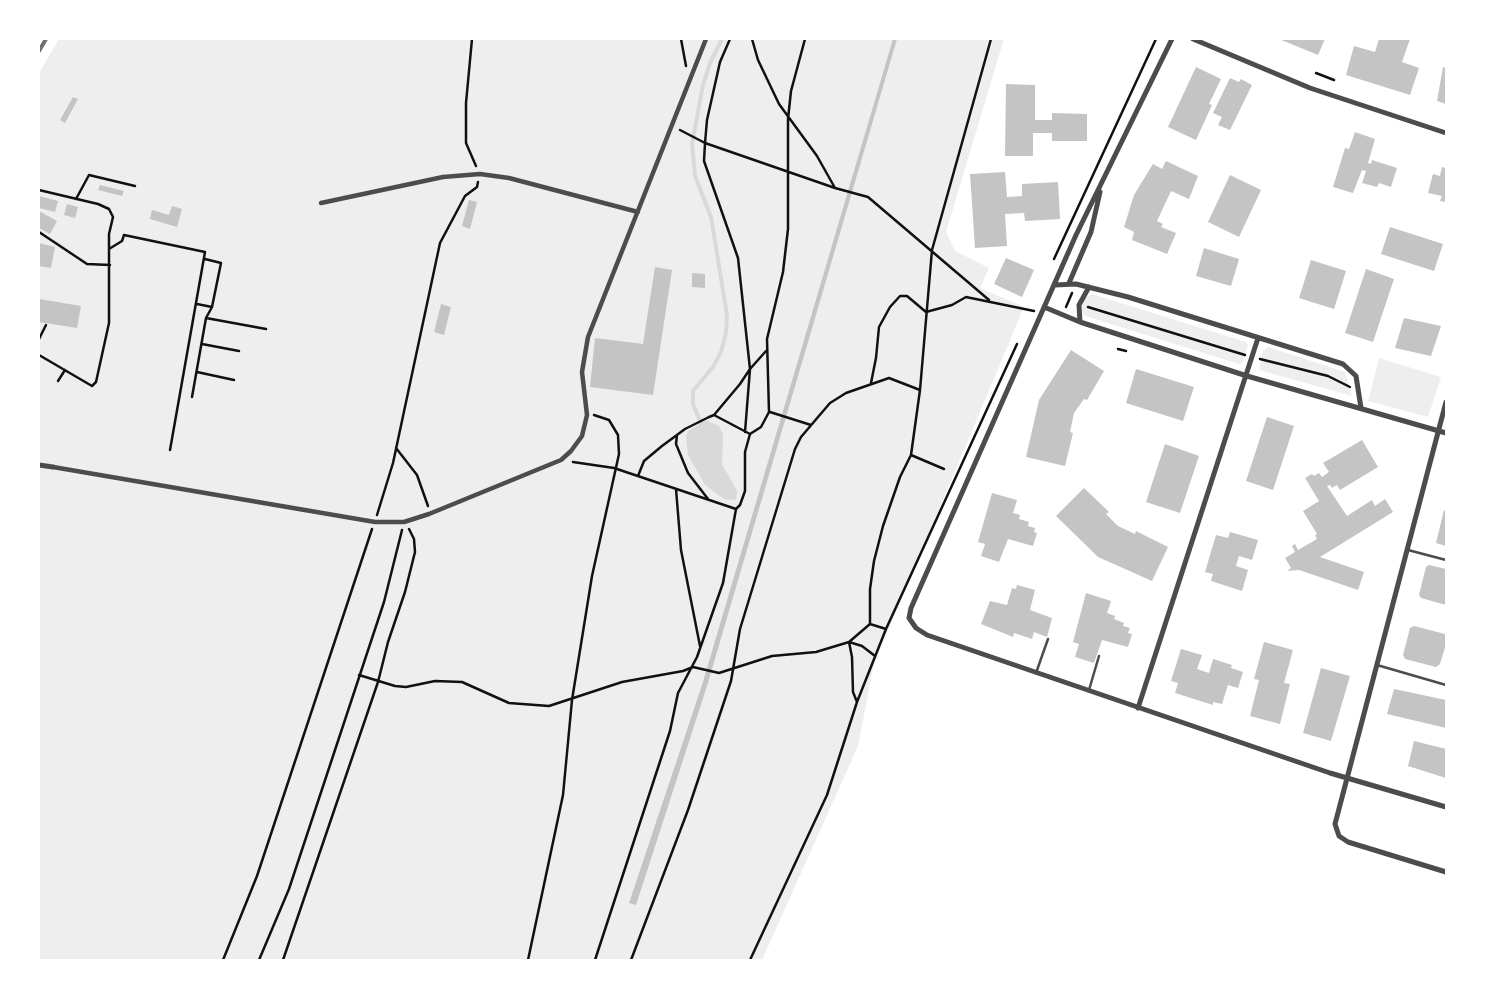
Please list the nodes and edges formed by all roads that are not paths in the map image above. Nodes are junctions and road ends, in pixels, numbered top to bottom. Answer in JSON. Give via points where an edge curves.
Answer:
{"nodes":[{"id":1,"x":706,"y":39,"type":"edge"},
{"id":2,"x":1172,"y":39,"type":"edge"},
{"id":3,"x":1193,"y":39,"type":"edge"},
{"id":4,"x":1446,"y":133,"type":"edge"},
{"id":5,"x":1102,"y":186,"type":"junction"},
{"id":6,"x":322,"y":204,"type":"dead end"},
{"id":7,"x":638,"y":212,"type":"junction"},
{"id":8,"x":1069,"y":283,"type":"junction"},
{"id":9,"x":1054,"y":285,"type":"junction"},
{"id":10,"x":1089,"y":287,"type":"junction"},
{"id":11,"x":1044,"y":307,"type":"junction"},
{"id":12,"x":1080,"y":322,"type":"junction"},
{"id":13,"x":1258,"y":338,"type":"junction"},
{"id":14,"x":1247,"y":376,"type":"junction"},
{"id":15,"x":1446,"y":402,"type":"edge"},
{"id":16,"x":1361,"y":408,"type":"junction"},
{"id":17,"x":1439,"y":431,"type":"junction"},
{"id":18,"x":1446,"y":433,"type":"edge"},
{"id":19,"x":39,"y":465,"type":"edge"},
{"id":20,"x":53,"y":468,"type":"joint"},
{"id":21,"x":1407,"y":549,"type":"junction"},
{"id":22,"x":1446,"y":560,"type":"edge"},
{"id":23,"x":1048,"y":639,"type":"dead end"},
{"id":24,"x":1099,"y":656,"type":"dead end"},
{"id":25,"x":1377,"y":665,"type":"junction"},
{"id":26,"x":1036,"y":673,"type":"junction"},
{"id":27,"x":1446,"y":685,"type":"edge"},
{"id":28,"x":1088,"y":691,"type":"junction"},
{"id":29,"x":1138,"y":708,"type":"junction"},
{"id":30,"x":1346,"y":778,"type":"junction"},
{"id":31,"x":1446,"y":807,"type":"edge"},
{"id":32,"x":1446,"y":872,"type":"edge"}],
"edges":[{"from":1,"to":7,"type":"street"},
{"from":2,"to":5,"type":"street"},
{"from":3,"to":4,"type":"street","via":[[1310,88]]},
{"from":5,"to":8,"type":"street","via":[[1091,232]]},
{"from":5,"to":9,"type":"street"},
{"from":6,"to":7,"type":"street","via":[[442,177],[480,174],[509,178]]},
{"from":7,"to":20,"type":"street","via":[[584,352],[582,372],[587,415],[582,436],[561,460],[404,522],[375,522]]},
{"from":8,"to":9,"type":"street"},
{"from":8,"to":10,"type":"street"},
{"from":9,"to":11,"type":"street"},
{"from":10,"to":12,"type":"street","via":[[1079,305]]},
{"from":10,"to":13,"type":"street"},
{"from":11,"to":12,"type":"street"},
{"from":11,"to":26,"type":"street","via":[[914,601],[910,618],[920,631]]},
{"from":12,"to":14,"type":"street"},
{"from":13,"to":14,"type":"street"},
{"from":13,"to":16,"type":"street","via":[[1346,365],[1356,376]]},
{"from":14,"to":16,"type":"street"},
{"from":14,"to":29,"type":"street"},
{"from":15,"to":17,"type":"street"},
{"from":16,"to":17,"type":"street"},
{"from":17,"to":18,"type":"street"},
{"from":17,"to":21,"type":"street"},
{"from":19,"to":20,"type":"street"},
{"from":21,"to":22,"type":"lane"},
{"from":21,"to":25,"type":"street"},
{"from":23,"to":26,"type":"lane"},
{"from":24,"to":28,"type":"lane"},
{"from":25,"to":27,"type":"lane"},
{"from":25,"to":30,"type":"street"},
{"from":26,"to":28,"type":"street"},
{"from":28,"to":29,"type":"street"},
{"from":29,"to":30,"type":"street"},
{"from":30,"to":31,"type":"street"},
{"from":30,"to":32,"type":"street","via":[[1336,820],[1337,832],[1342,839]]}]}
